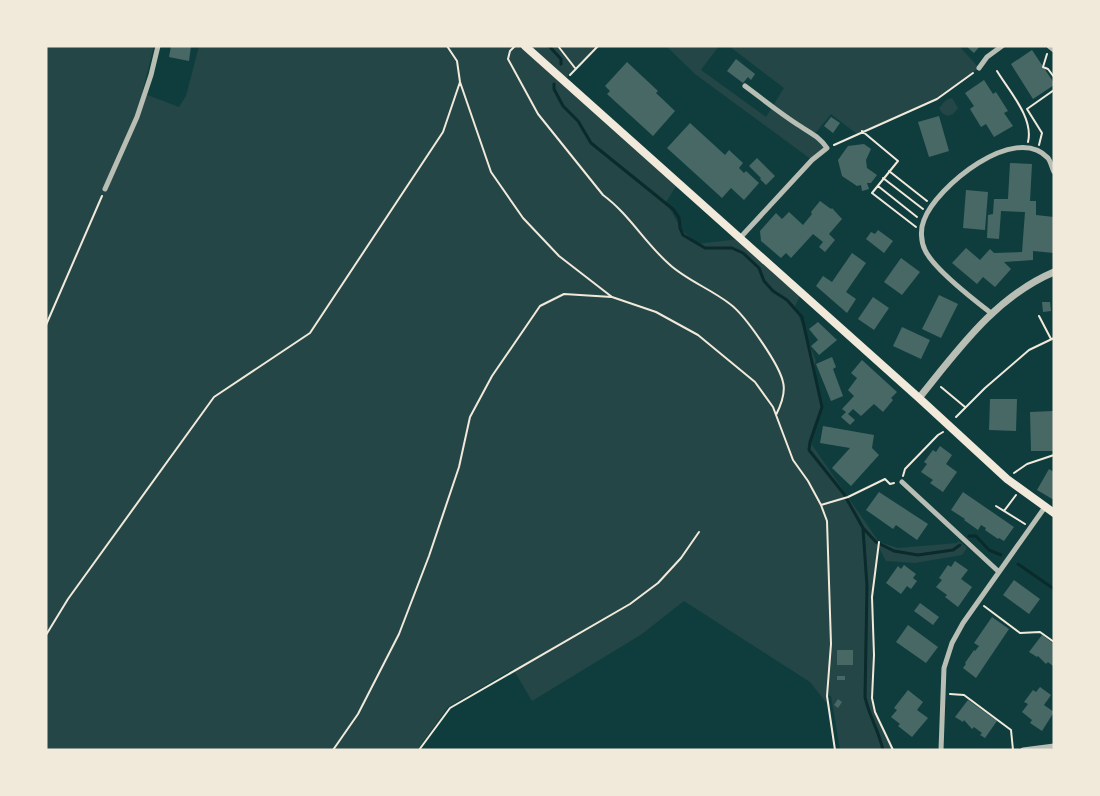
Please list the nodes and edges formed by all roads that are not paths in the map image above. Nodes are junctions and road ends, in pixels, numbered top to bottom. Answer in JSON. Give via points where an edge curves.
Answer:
{"nodes":[{"id":1,"x":158,"y":46,"type":"edge"},
{"id":2,"x":524,"y":46,"type":"edge"},
{"id":3,"x":1002,"y":46,"type":"edge"},
{"id":4,"x":1048,"y":46,"type":"edge"},
{"id":5,"x":1054,"y":50,"type":"edge"},
{"id":6,"x":978,"y":68,"type":"road end"},
{"id":7,"x":746,"y":86,"type":"dead end"},
{"id":8,"x":1054,"y":172,"type":"edge"},
{"id":9,"x":105,"y":188,"type":"road end"},
{"id":10,"x":739,"y":239,"type":"junction"},
{"id":11,"x":1054,"y":272,"type":"edge"},
{"id":12,"x":991,"y":314,"type":"junction"},
{"id":13,"x":919,"y":398,"type":"junction"},
{"id":14,"x":902,"y":482,"type":"road end"},
{"id":15,"x":1045,"y":507,"type":"junction"},
{"id":16,"x":1054,"y":513,"type":"edge"},
{"id":17,"x":999,"y":572,"type":"junction"},
{"id":18,"x":1054,"y":746,"type":"edge"},
{"id":19,"x":941,"y":750,"type":"edge"},
{"id":20,"x":1023,"y":750,"type":"edge"}],
"edges":[{"from":1,"to":9,"type":"street","via":[[137,117]]},
{"from":2,"to":10,"type":"main road"},
{"from":3,"to":6,"type":"street"},
{"from":4,"to":5,"type":"street"},
{"from":7,"to":10,"type":"street","via":[[827,148]]},
{"from":8,"to":12,"type":"street","via":[[1049,160],[1038,150],[1011,148],[968,170],[928,212],[923,225],[924,249],[932,262]]},
{"from":10,"to":13,"type":"main road"},
{"from":11,"to":12,"type":"street","via":[[1026,286]]},
{"from":12,"to":13,"type":"street"},
{"from":13,"to":15,"type":"main road","via":[[1007,480]]},
{"from":14,"to":17,"type":"street"},
{"from":15,"to":16,"type":"main road"},
{"from":15,"to":17,"type":"street"},
{"from":17,"to":19,"type":"street","via":[[952,642],[944,668]]},
{"from":18,"to":20,"type":"street"}]}
